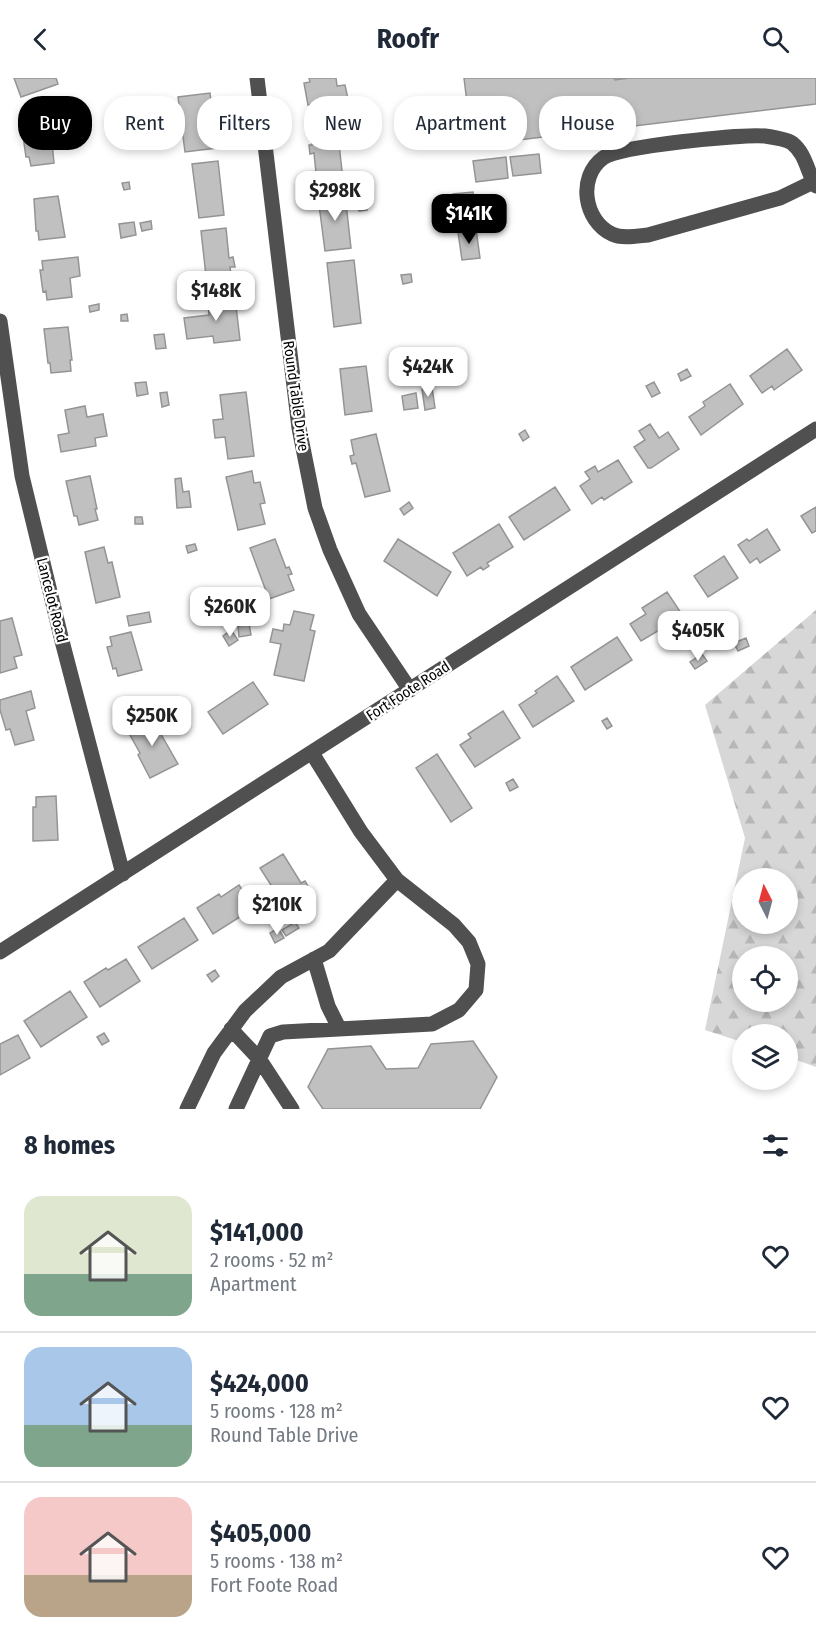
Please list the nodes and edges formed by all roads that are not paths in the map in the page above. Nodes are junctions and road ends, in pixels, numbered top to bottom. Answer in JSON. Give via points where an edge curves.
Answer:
{"nodes":[{"id":1,"x":257,"y":78,"type":"edge"},
{"id":2,"x":814,"y":184,"type":"edge"},
{"id":3,"x":0,"y":321,"type":"edge"},
{"id":4,"x":816,"y":429,"type":"edge"},
{"id":5,"x":410,"y":690,"type":"junction"},
{"id":6,"x":312,"y":753,"type":"junction"},
{"id":7,"x":123,"y":874,"type":"junction"},
{"id":8,"x":397,"y":880,"type":"junction"},
{"id":9,"x":0,"y":952,"type":"edge"},
{"id":10,"x":315,"y":959,"type":"junction"},
{"id":11,"x":339,"y":1028,"type":"junction"},
{"id":12,"x":231,"y":1029,"type":"junction"},
{"id":13,"x":260,"y":1060,"type":"junction"},
{"id":14,"x":187,"y":1109,"type":"edge"},
{"id":15,"x":236,"y":1109,"type":"edge"},
{"id":16,"x":292,"y":1109,"type":"edge"}],
"edges":[{"from":1,"to":5,"type":"street","name":"Round Table Drive","via":[[299,428],[315,508],[359,614]]},
{"from":2,"to":2,"type":"street","via":[[805,159],[791,142],[766,136],[727,137],[614,152],[597,164],[589,176],[587,192],[594,220],[614,235],[626,236],[648,235],[780,198]]},
{"from":3,"to":7,"type":"street","name":"Lancelot Road","via":[[26,497]]},
{"from":4,"to":5,"type":"street","name":"Fort Foote Road"},
{"from":5,"to":6,"type":"street","name":"Fort Foote Road"},
{"from":6,"to":7,"type":"street","name":"Fort Foote Road"},
{"from":6,"to":8,"type":"street","via":[[361,832]]},
{"from":7,"to":9,"type":"street","name":"Fort Foote Road"},
{"from":8,"to":10,"type":"street","via":[[329,951]]},
{"from":8,"to":11,"type":"street","via":[[454,925],[469,942],[478,964],[476,990],[459,1010],[432,1024]]},
{"from":10,"to":11,"type":"street","via":[[328,1006]]},
{"from":10,"to":12,"type":"street","via":[[281,977]]},
{"from":11,"to":13,"type":"street","via":[[270,1036]]},
{"from":12,"to":13,"type":"street"},
{"from":12,"to":14,"type":"street","via":[[214,1053]]},
{"from":13,"to":15,"type":"street"},
{"from":13,"to":16,"type":"street"}]}
